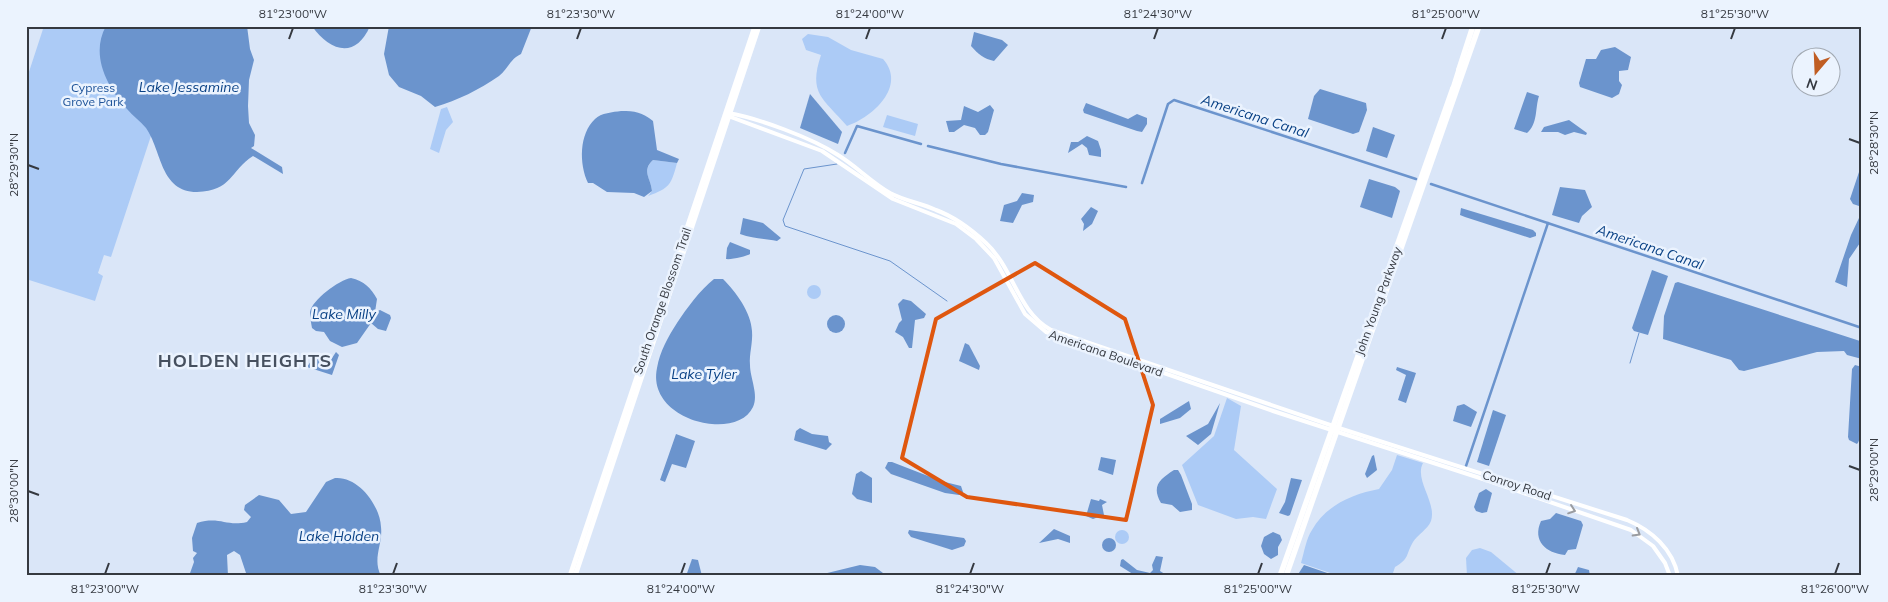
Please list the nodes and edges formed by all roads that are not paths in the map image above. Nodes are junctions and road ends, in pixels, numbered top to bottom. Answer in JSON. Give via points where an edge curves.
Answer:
{"nodes":[{"id":1,"x":755,"y":26,"type":"edge"},
{"id":2,"x":759,"y":26,"type":"edge"},
{"id":3,"x":1473,"y":26,"type":"edge"},
{"id":4,"x":1479,"y":26,"type":"edge"},
{"id":5,"x":1459,"y":70,"type":"joint"},
{"id":6,"x":1453,"y":88,"type":"junction"},
{"id":7,"x":1455,"y":99,"type":"junction"},
{"id":8,"x":728,"y":114,"type":"junction"},
{"id":9,"x":692,"y":211,"type":"junction"},
{"id":10,"x":694,"y":221,"type":"junction"},
{"id":11,"x":1404,"y":230,"type":"junction"},
{"id":12,"x":1406,"y":240,"type":"junction"},
{"id":13,"x":677,"y":256,"type":"junction"},
{"id":14,"x":679,"y":265,"type":"junction"},
{"id":15,"x":651,"y":335,"type":"junction"},
{"id":16,"x":652,"y":346,"type":"junction"},
{"id":17,"x":646,"y":349,"type":"junction"},
{"id":18,"x":648,"y":359,"type":"junction"},
{"id":19,"x":1250,"y":401,"type":"junction"},
{"id":20,"x":1282,"y":409,"type":"junction"},
{"id":21,"x":1273,"y":411,"type":"junction"},
{"id":22,"x":1335,"y":429,"type":"junction"},
{"id":23,"x":1299,"y":529,"type":"junction"},
{"id":24,"x":1287,"y":573,"type":"edge"},
{"id":25,"x":570,"y":576,"type":"edge"},
{"id":26,"x":575,"y":576,"type":"edge"},
{"id":27,"x":1280,"y":576,"type":"edge"},
{"id":28,"x":1670,"y":576,"type":"edge"},
{"id":29,"x":1678,"y":576,"type":"edge"}],
"edges":[{"from":1,"to":8,"type":"main road","name":"South Orange Blossom Trail"},
{"from":2,"to":8,"type":"main road","name":"South Orange Blossom Trail"},
{"from":3,"to":5,"type":"highway","name":"John Young Parkway"},
{"from":4,"to":7,"type":"highway","name":"John Young Parkway"},
{"from":5,"to":6,"type":"main road","name":"John Young Parkway"},
{"from":6,"to":7,"type":"highway"},
{"from":6,"to":11,"type":"highway","name":"John Young Parkway"},
{"from":7,"to":12,"type":"highway","name":"John Young Parkway"},
{"from":8,"to":9,"type":"main road","name":"South Orange Blossom Trail"},
{"from":8,"to":10,"type":"main road","name":"South Orange Blossom Trail"},
{"from":8,"to":19,"type":"main road","name":"Americana Boulevard","via":[[822,151],[893,199],[956,224],[976,239],[996,261],[1027,312],[1060,334]]},
{"from":9,"to":10,"type":"main road"},
{"from":9,"to":13,"type":"main road","name":"South Orange Blossom Trail"},
{"from":10,"to":14,"type":"main road","name":"South Orange Blossom Trail"},
{"from":11,"to":12,"type":"highway"},
{"from":11,"to":22,"type":"highway","name":"John Young Parkway"},
{"from":12,"to":22,"type":"highway","name":"John Young Parkway"},
{"from":13,"to":14,"type":"main road"},
{"from":13,"to":15,"type":"main road","name":"South Orange Blossom Trail"},
{"from":14,"to":16,"type":"main road","name":"South Orange Blossom Trail"},
{"from":15,"to":16,"type":"main road"},
{"from":15,"to":17,"type":"main road","name":"South Orange Blossom Trail"},
{"from":16,"to":18,"type":"main road","name":"South Orange Blossom Trail"},
{"from":17,"to":18,"type":"main road"},
{"from":17,"to":25,"type":"main road","name":"South Orange Blossom Trail"},
{"from":18,"to":26,"type":"main road","name":"South Orange Blossom Trail"},
{"from":19,"to":20,"type":"main road","name":"Americana Boulevard"},
{"from":19,"to":21,"type":"main road","name":"Americana Boulevard"},
{"from":20,"to":21,"type":"main road"},
{"from":20,"to":22,"type":"main road","name":"Americana Boulevard"},
{"from":21,"to":22,"type":"main road","name":"Americana Boulevard"},
{"from":22,"to":23,"type":"highway","name":"John Young Parkway"},
{"from":22,"to":23,"type":"highway","name":"John Young Parkway","via":[[1300,517]]},
{"from":22,"to":28,"type":"main road","name":"Conroy Road","one_way":true,"via":[[1631,530],[1653,546]]},
{"from":22,"to":29,"type":"main road","name":"Conroy Road","via":[[1633,523],[1658,540],[1670,555]]},
{"from":23,"to":24,"type":"highway","name":"John Young Parkway"},
{"from":23,"to":27,"type":"highway","name":"John Young Parkway"}]}
